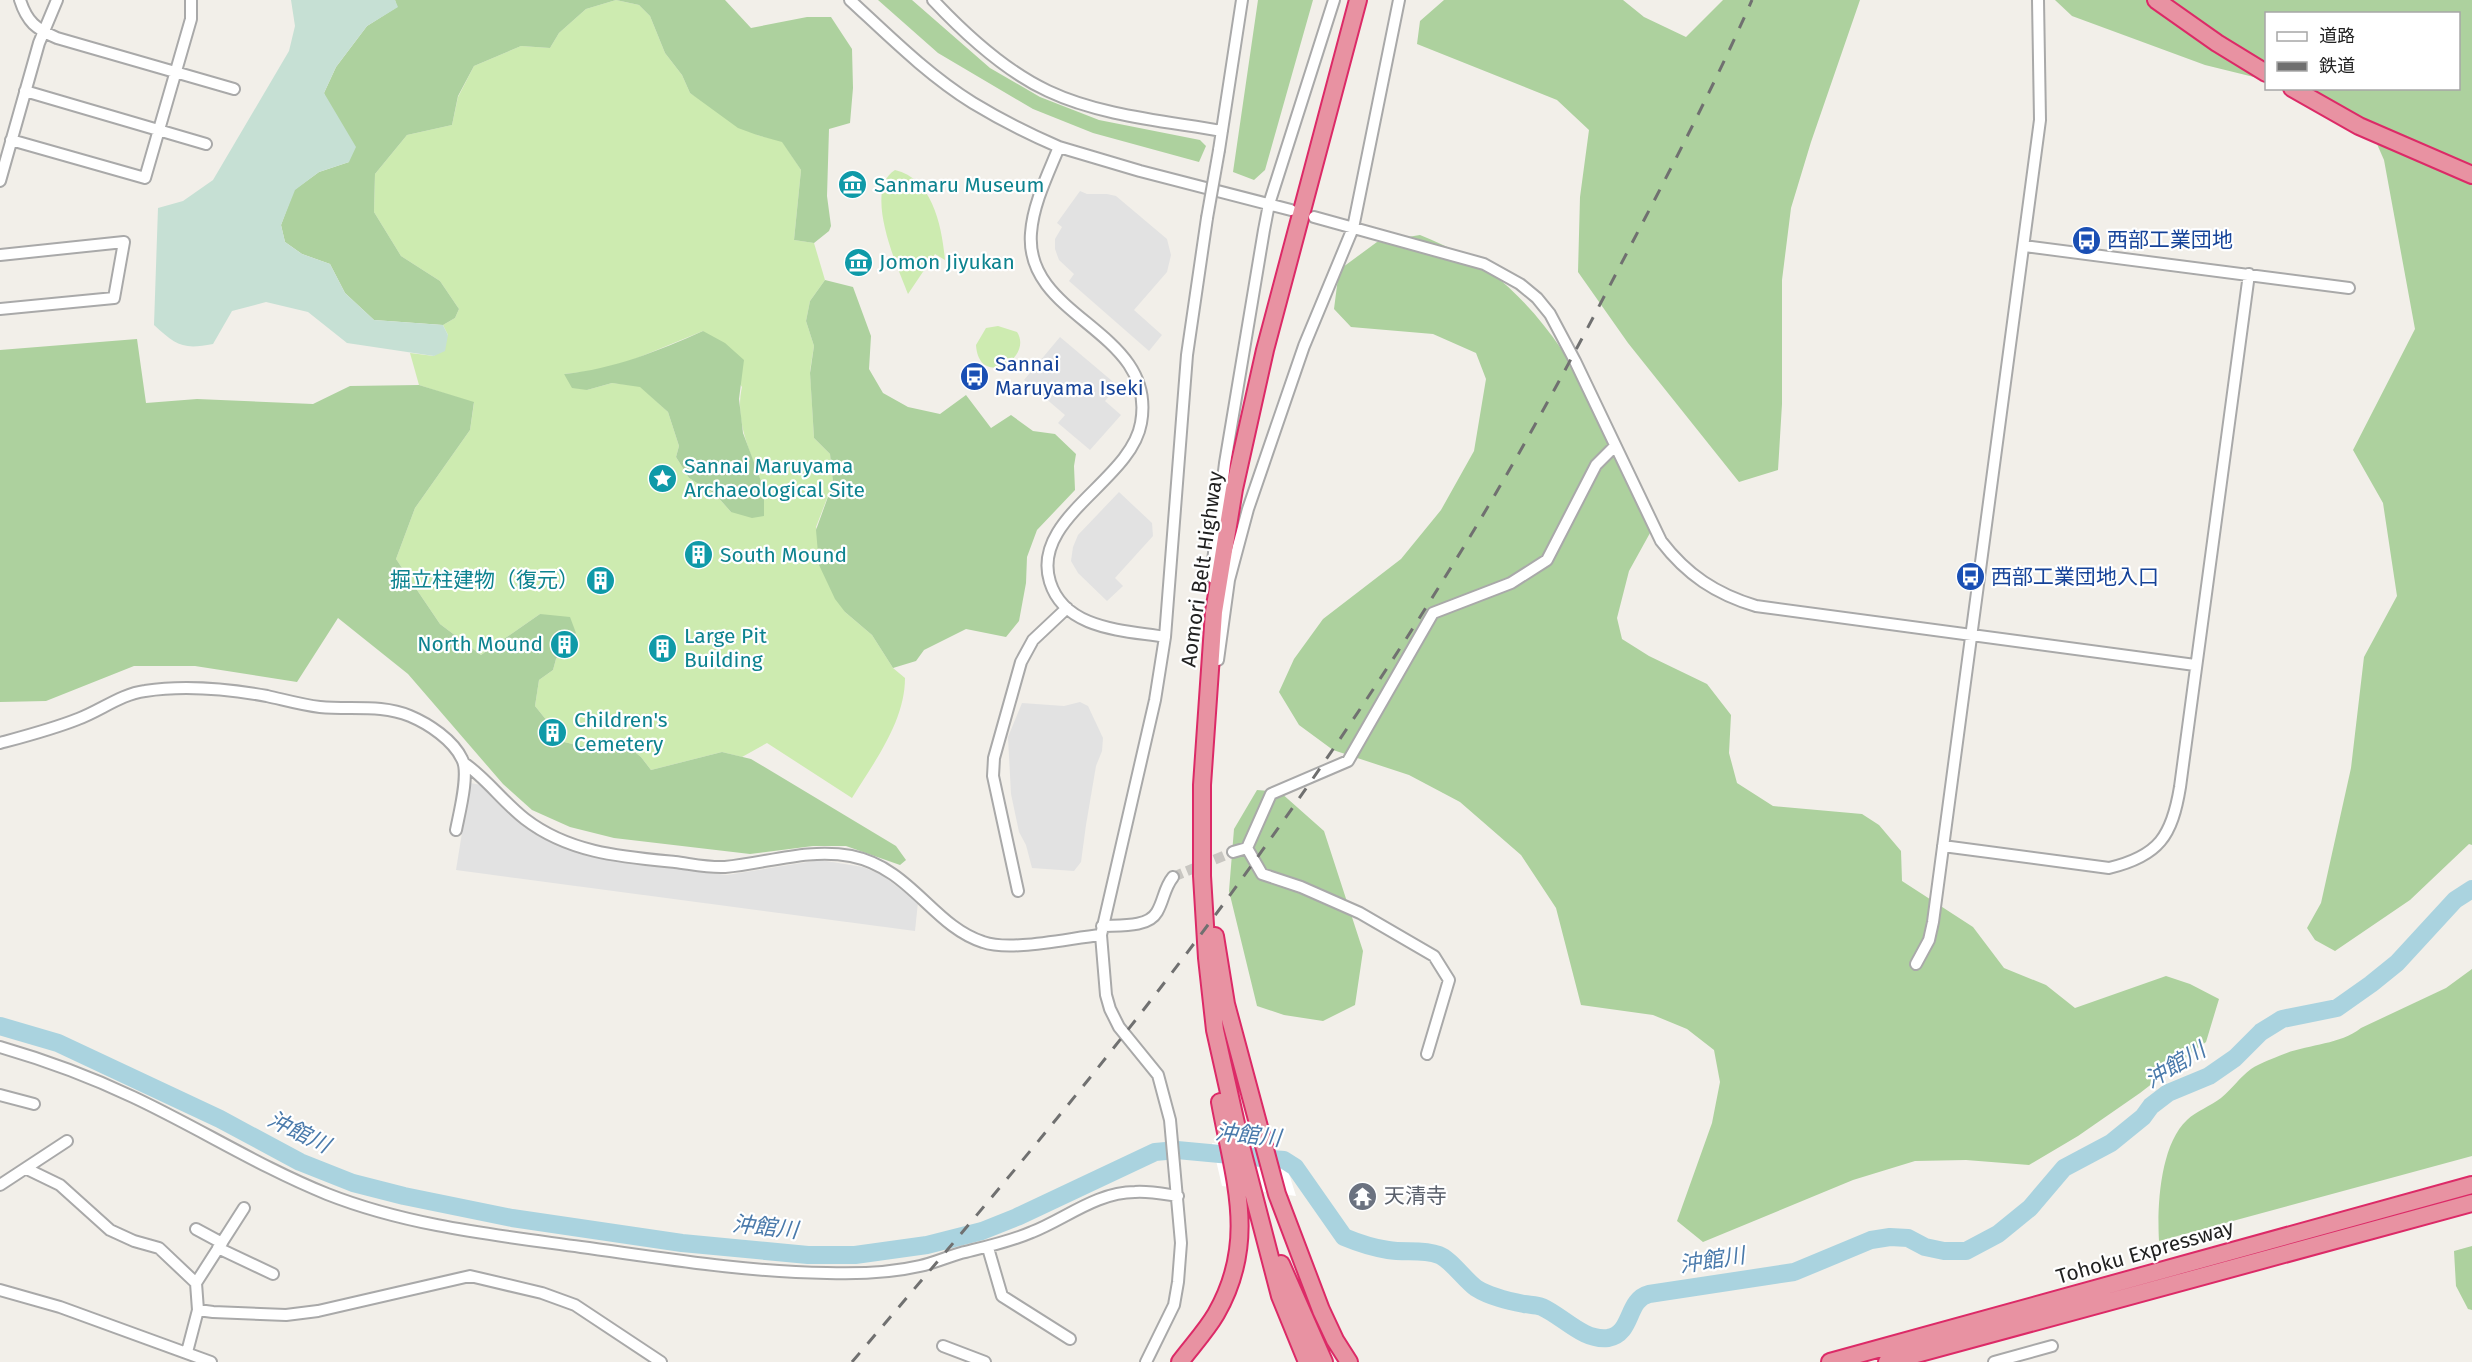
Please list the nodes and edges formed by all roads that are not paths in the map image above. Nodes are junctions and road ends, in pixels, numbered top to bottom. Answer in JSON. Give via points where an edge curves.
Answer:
{"nodes":[{"id":1,"x":20,"y":0,"type":"edge"},
{"id":2,"x":57,"y":0,"type":"edge"},
{"id":3,"x":191,"y":0,"type":"edge"},
{"id":4,"x":850,"y":0,"type":"edge"},
{"id":5,"x":933,"y":0,"type":"edge"},
{"id":6,"x":1242,"y":0,"type":"edge"},
{"id":7,"x":1334,"y":0,"type":"edge"},
{"id":8,"x":1358,"y":0,"type":"edge"},
{"id":9,"x":1399,"y":0,"type":"edge"},
{"id":10,"x":2038,"y":0,"type":"edge"},
{"id":11,"x":2156,"y":0,"type":"edge"},
{"id":12,"x":43,"y":32,"type":"junction"},
{"id":13,"x":177,"y":72,"type":"junction"},
{"id":14,"x":2265,"y":72,"type":"edge"},
{"id":15,"x":234,"y":89,"type":"dead end"},
{"id":16,"x":2296,"y":90,"type":"edge"},
{"id":17,"x":25,"y":91,"type":"junction"},
{"id":18,"x":159,"y":130,"type":"junction"},
{"id":19,"x":1222,"y":130,"type":"junction"},
{"id":20,"x":12,"y":140,"type":"junction"},
{"id":21,"x":206,"y":144,"type":"dead end"},
{"id":22,"x":1059,"y":147,"type":"junction"},
{"id":23,"x":2472,"y":175,"type":"edge"},
{"id":24,"x":0,"y":181,"type":"edge"},
{"id":25,"x":1269,"y":204,"type":"junction"},
{"id":26,"x":1291,"y":210,"type":"dead end"},
{"id":27,"x":1314,"y":218,"type":"dead end"},
{"id":28,"x":1353,"y":228,"type":"junction"},
{"id":29,"x":2024,"y":246,"type":"junction"},
{"id":30,"x":0,"y":255,"type":"edge"},
{"id":31,"x":2249,"y":274,"type":"junction"},
{"id":32,"x":2349,"y":288,"type":"dead end"},
{"id":33,"x":0,"y":309,"type":"edge"},
{"id":34,"x":1615,"y":446,"type":"junction"},
{"id":35,"x":1066,"y":608,"type":"junction"},
{"id":36,"x":1214,"y":612,"type":"junction"},
{"id":37,"x":1971,"y":635,"type":"junction"},
{"id":38,"x":1166,"y":637,"type":"junction"},
{"id":39,"x":2195,"y":665,"type":"junction"},
{"id":40,"x":0,"y":743,"type":"edge"},
{"id":41,"x":1203,"y":751,"type":"junction"},
{"id":42,"x":465,"y":763,"type":"junction"},
{"id":43,"x":456,"y":830,"type":"dead end"},
{"id":44,"x":1943,"y":846,"type":"junction"},
{"id":45,"x":1246,"y":848,"type":"junction"},
{"id":46,"x":1233,"y":852,"type":"tunnel mouth"},
{"id":47,"x":1201,"y":858,"type":"junction"},
{"id":48,"x":1173,"y":877,"type":"tunnel mouth"},
{"id":49,"x":1018,"y":891,"type":"dead end"},
{"id":50,"x":1102,"y":931,"type":"junction"},
{"id":51,"x":1917,"y":964,"type":"dead end"},
{"id":52,"x":0,"y":1047,"type":"edge"},
{"id":53,"x":1427,"y":1054,"type":"dead end"},
{"id":54,"x":0,"y":1095,"type":"edge"},
{"id":55,"x":34,"y":1104,"type":"dead end"},
{"id":56,"x":67,"y":1142,"type":"dead end"},
{"id":57,"x":27,"y":1169,"type":"junction"},
{"id":58,"x":0,"y":1185,"type":"edge"},
{"id":59,"x":2472,"y":1185,"type":"edge"},
{"id":60,"x":1245,"y":1189,"type":"junction"},
{"id":61,"x":1178,"y":1196,"type":"junction"},
{"id":62,"x":2472,"y":1203,"type":"edge"},
{"id":63,"x":244,"y":1208,"type":"dead end"},
{"id":64,"x":196,"y":1229,"type":"dead end"},
{"id":65,"x":220,"y":1246,"type":"junction"},
{"id":66,"x":988,"y":1248,"type":"junction"},
{"id":67,"x":273,"y":1274,"type":"dead end"},
{"id":68,"x":196,"y":1283,"type":"junction"},
{"id":69,"x":0,"y":1290,"type":"edge"},
{"id":70,"x":198,"y":1310,"type":"junction"},
{"id":71,"x":1070,"y":1339,"type":"dead end"},
{"id":72,"x":943,"y":1346,"type":"dead end"},
{"id":73,"x":2052,"y":1347,"type":"dead end"},
{"id":74,"x":187,"y":1352,"type":"junction"},
{"id":75,"x":211,"y":1362,"type":"edge"},
{"id":76,"x":662,"y":1362,"type":"edge"},
{"id":77,"x":985,"y":1362,"type":"edge"},
{"id":78,"x":1146,"y":1362,"type":"edge"},
{"id":79,"x":1180,"y":1362,"type":"edge"},
{"id":80,"x":1307,"y":1362,"type":"edge"},
{"id":81,"x":1324,"y":1362,"type":"edge"},
{"id":82,"x":1349,"y":1362,"type":"edge"},
{"id":83,"x":1830,"y":1362,"type":"edge"},
{"id":84,"x":1887,"y":1362,"type":"edge"},
{"id":85,"x":1994,"y":1362,"type":"edge"}],
"edges":[{"from":1,"to":12,"type":"street","via":[[26,18]]},
{"from":2,"to":12,"type":"street"},
{"from":3,"to":13,"type":"street","via":[[191,19]]},
{"from":4,"to":22,"type":"street","via":[[936,76],[972,102]]},
{"from":5,"to":19,"type":"street","via":[[1014,72],[1047,91],[1086,105]]},
{"from":6,"to":19,"type":"street"},
{"from":7,"to":25,"type":"street"},
{"from":8,"to":36,"type":"highway","name":"Aomori Belt Highway","via":[[1248,422]]},
{"from":9,"to":28,"type":"street"},
{"from":10,"to":29,"type":"street","via":[[2040,120]]},
{"from":11,"to":14,"type":"highway"},
{"from":12,"to":13,"type":"street"},
{"from":12,"to":17,"type":"street"},
{"from":13,"to":15,"type":"street"},
{"from":13,"to":18,"type":"street"},
{"from":16,"to":23,"type":"highway","via":[[2359,126]]},
{"from":17,"to":18,"type":"street"},
{"from":17,"to":20,"type":"street"},
{"from":18,"to":20,"type":"street","via":[[145,178]]},
{"from":18,"to":21,"type":"street"},
{"from":19,"to":38,"type":"street","bridge":true,"via":[[1187,355]]},
{"from":20,"to":24,"type":"street"},
{"from":22,"to":25,"type":"street"},
{"from":22,"to":35,"type":"street","via":[[1030,235],[1036,269],[1055,295],[1127,361],[1137,377],[1143,409],[1141,425],[1128,453],[1066,521],[1051,546],[1047,570],[1050,583]]},
{"from":25,"to":26,"type":"street"},
{"from":25,"to":36,"type":"street","via":[[1225,463],[1213,561]]},
{"from":27,"to":28,"type":"street"},
{"from":28,"to":34,"type":"street","via":[[1484,264],[1520,284],[1536,298],[1562,334]]},
{"from":28,"to":41,"type":"street","via":[[1304,346],[1248,509],[1229,580],[1213,718]]},
{"from":29,"to":31,"type":"street"},
{"from":29,"to":37,"type":"street"},
{"from":30,"to":33,"type":"street","via":[[124,242],[114,298]]},
{"from":31,"to":32,"type":"street"},
{"from":31,"to":39,"type":"street"},
{"from":34,"to":37,"type":"street","via":[[1661,541],[1673,558],[1709,588],[1756,606]]},
{"from":34,"to":45,"type":"street","via":[[1596,465],[1547,560],[1512,582],[1433,613],[1348,761],[1271,794]]},
{"from":35,"to":38,"type":"street","via":[[1095,625]]},
{"from":35,"to":49,"type":"street","via":[[1023,656],[994,758],[993,776]]},
{"from":36,"to":41,"type":"highway","name":"Aomori Belt Highway"},
{"from":37,"to":39,"type":"street"},
{"from":37,"to":44,"type":"street"},
{"from":38,"to":50,"type":"street"},
{"from":39,"to":44,"type":"street","via":[[2175,815],[2158,844],[2144,856],[2109,868]]},
{"from":40,"to":42,"type":"street","via":[[80,718],[142,691],[210,690],[323,707],[371,707],[410,716],[456,748]]},
{"from":41,"to":47,"type":"highway","name":"Aomori Belt Highway"},
{"from":42,"to":43,"type":"street"},
{"from":42,"to":50,"type":"street","via":[[525,819],[546,833],[594,852],[722,867],[805,854],[853,857],[895,875],[955,927],[985,943],[1022,944]]},
{"from":44,"to":51,"type":"street","via":[[1929,940]]},
{"from":45,"to":46,"type":"street"},
{"from":45,"to":53,"type":"street","via":[[1262,874],[1360,913],[1434,956],[1449,980]]},
{"from":47,"to":60,"type":"highway","name":"Aomori Belt Highway","via":[[1215,1030]]},
{"from":47,"to":82,"type":"highway","via":[[1226,1004],[1277,1194],[1321,1310]]},
{"from":48,"to":50,"type":"street","via":[[1157,913],[1148,922]]},
{"from":50,"to":61,"type":"street","via":[[1110,1009],[1119,1028],[1158,1075],[1170,1120]]},
{"from":52,"to":66,"type":"street","via":[[133,1097],[256,1162],[331,1195],[452,1229],[636,1255],[830,1274],[918,1266]]},
{"from":54,"to":55,"type":"street"},
{"from":56,"to":57,"type":"street"},
{"from":57,"to":58,"type":"street"},
{"from":57,"to":68,"type":"street","via":[[60,1185],[110,1230],[159,1248]]},
{"from":59,"to":83,"type":"highway","name":"Tohoku Expressway"},
{"from":60,"to":79,"type":"highway","via":[[1235,1270],[1215,1315]]},
{"from":60,"to":80,"type":"highway","via":[[1280,1296]]},
{"from":60,"to":81,"type":"highway"},
{"from":61,"to":66,"type":"street","via":[[1118,1193]]},
{"from":61,"to":78,"type":"street","via":[[1181,1243],[1174,1305]]},
{"from":62,"to":84,"type":"highway","name":"Tohoku Expressway"},
{"from":63,"to":65,"type":"street"},
{"from":64,"to":65,"type":"street"},
{"from":65,"to":67,"type":"street"},
{"from":65,"to":68,"type":"street"},
{"from":66,"to":71,"type":"street","via":[[1002,1296]]},
{"from":68,"to":70,"type":"street"},
{"from":69,"to":74,"type":"street","via":[[60,1306]]},
{"from":70,"to":74,"type":"street"},
{"from":70,"to":76,"type":"street","via":[[286,1315],[318,1311],[470,1276],[575,1305]]},
{"from":72,"to":77,"type":"street"},
{"from":73,"to":85,"type":"street"},
{"from":74,"to":75,"type":"street"}]}
